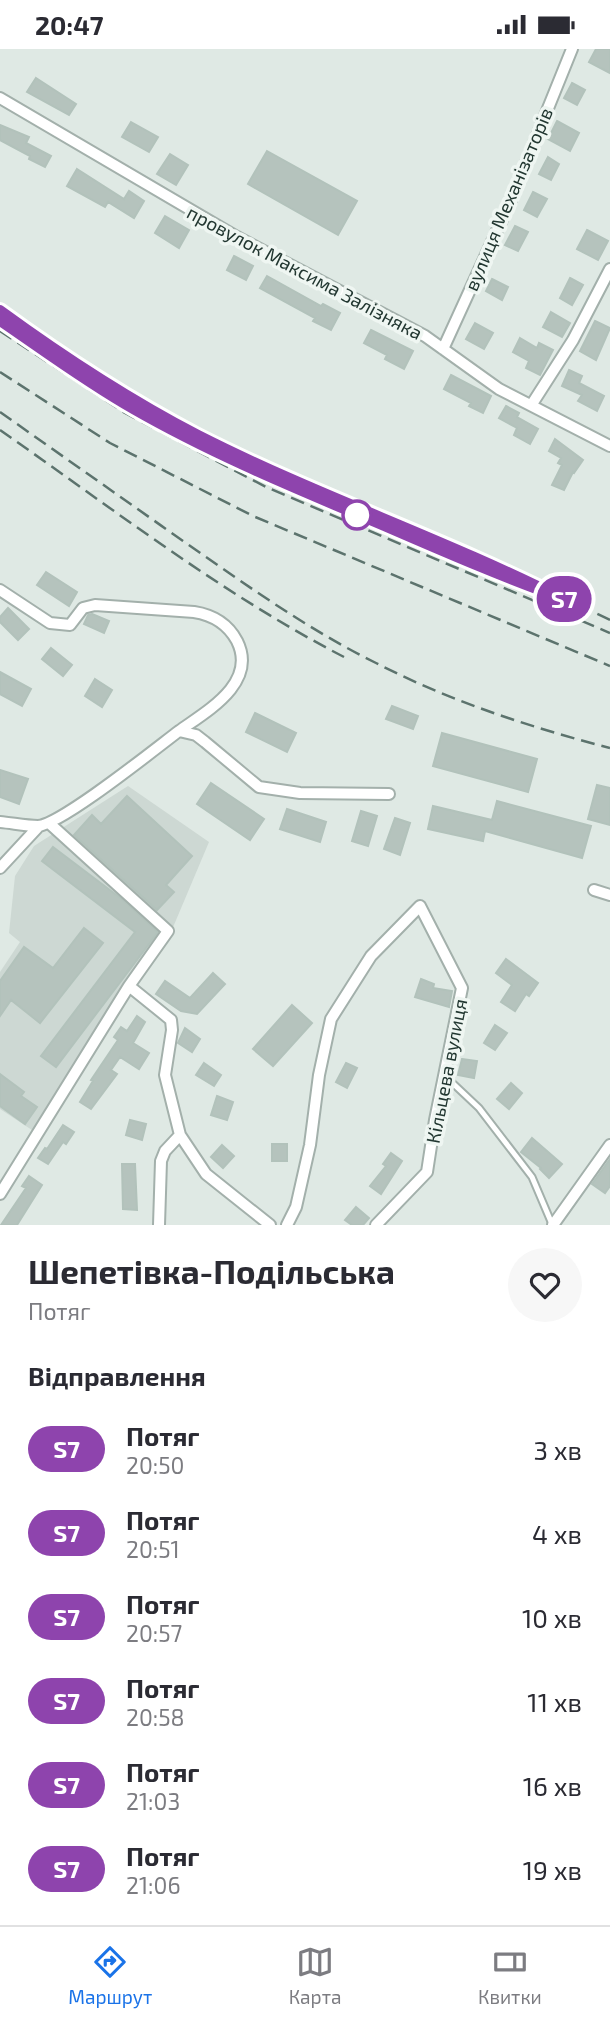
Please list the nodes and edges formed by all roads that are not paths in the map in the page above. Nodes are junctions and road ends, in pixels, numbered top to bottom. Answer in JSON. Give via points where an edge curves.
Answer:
{"nodes":[{"id":1,"x":572,"y":49,"type":"edge"},
{"id":2,"x":0,"y":98,"type":"edge"},
{"id":3,"x":610,"y":269,"type":"edge"},
{"id":4,"x":443,"y":349,"type":"junction"},
{"id":5,"x":532,"y":404,"type":"junction"},
{"id":6,"x":610,"y":446,"type":"edge"},
{"id":7,"x":0,"y":590,"type":"edge"},
{"id":8,"x":179,"y":731,"type":"junction"},
{"id":9,"x":388,"y":794,"type":"dead end"},
{"id":10,"x":0,"y":822,"type":"edge"},
{"id":11,"x":44,"y":824,"type":"junction"},
{"id":12,"x":0,"y":869,"type":"edge"},
{"id":13,"x":594,"y":890,"type":"dead end"},
{"id":14,"x":610,"y":895,"type":"edge"},
{"id":15,"x":129,"y":986,"type":"junction"},
{"id":16,"x":444,"y":1075,"type":"junction"},
{"id":17,"x":180,"y":1135,"type":"junction"},
{"id":18,"x":610,"y":1145,"type":"edge"},
{"id":19,"x":0,"y":1193,"type":"edge"},
{"id":20,"x":159,"y":1225,"type":"edge"},
{"id":21,"x":271,"y":1225,"type":"edge"},
{"id":22,"x":287,"y":1225,"type":"edge"},
{"id":23,"x":376,"y":1225,"type":"edge"},
{"id":24,"x":553,"y":1225,"type":"edge"}],
"edges":[{"from":1,"to":4,"type":"street","name":"вулиця Механізаторів","via":[[511,200]]},
{"from":2,"to":4,"type":"street","name":"провулок Максима Залізняка","via":[[237,237]]},
{"from":3,"to":5,"type":"street"},
{"from":4,"to":5,"type":"street","name":"провулок Максима Залізняка","via":[[499,389]]},
{"from":5,"to":6,"type":"street","name":"провулок Максима Залізняка"},
{"from":7,"to":8,"type":"street","via":[[50,623],[70,625],[83,608],[95,605],[194,612],[226,626],[243,657],[238,682]]},
{"from":8,"to":9,"type":"street","via":[[205,741],[260,787],[300,793]]},
{"from":8,"to":11,"type":"street","via":[[90,798]]},
{"from":10,"to":11,"type":"street"},
{"from":11,"to":12,"type":"street"},
{"from":11,"to":15,"type":"street","via":[[168,931]]},
{"from":13,"to":14,"type":"street"},
{"from":15,"to":17,"type":"street","via":[[171,1020],[165,1075]]},
{"from":15,"to":19,"type":"street"},
{"from":16,"to":22,"type":"street","name":"Кільцева вулиця","via":[[462,988],[420,906],[372,957],[331,1019],[318,1075],[310,1145],[296,1207]]},
{"from":16,"to":23,"type":"street","name":"Кільцева вулиця","via":[[427,1172]]},
{"from":16,"to":24,"type":"lane","via":[[479,1108],[531,1177]]},
{"from":17,"to":20,"type":"street","via":[[161,1161]]},
{"from":17,"to":21,"type":"street","via":[[206,1174]]},
{"from":18,"to":24,"type":"street"}]}
